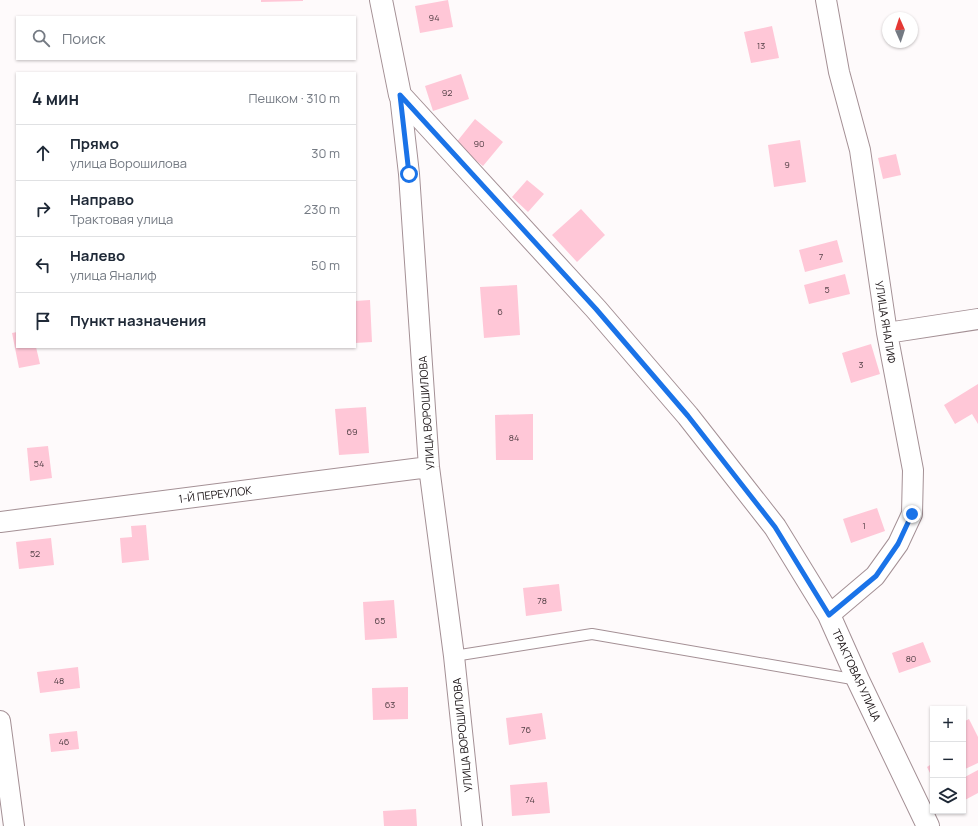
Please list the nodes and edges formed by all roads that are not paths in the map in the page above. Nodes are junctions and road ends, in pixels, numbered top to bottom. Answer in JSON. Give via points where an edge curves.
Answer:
{"nodes":[{"id":1,"x":382,"y":0,"type":"edge"},
{"id":2,"x":826,"y":0,"type":"edge"},
{"id":3,"x":400,"y":95,"type":"junction"},
{"id":4,"x":978,"y":319,"type":"edge"},
{"id":5,"x":887,"y":333,"type":"junction"},
{"id":6,"x":429,"y":467,"type":"junction"},
{"id":7,"x":0,"y":522,"type":"edge"},
{"id":8,"x":829,"y":615,"type":"junction"},
{"id":9,"x":454,"y":656,"type":"junction"},
{"id":10,"x":858,"y":680,"type":"junction"},
{"id":11,"x":0,"y":721,"type":"edge"},
{"id":12,"x":14,"y":826,"type":"edge"},
{"id":13,"x":472,"y":826,"type":"edge"},
{"id":14,"x":928,"y":826,"type":"edge"}],
"edges":[{"from":1,"to":3,"type":"street","name":"УЛИЦА ВОРОШИЛОВА"},
{"from":2,"to":5,"type":"street","name":"УЛИЦА ЯНАЛИФ","via":[[839,72],[860,150]]},
{"from":3,"to":6,"type":"street","name":"УЛИЦА ВОРОШИЛОВА","via":[[409,174]]},
{"from":3,"to":8,"type":"street","name":"ТРАКТОВАЯ УЛИЦА","via":[[596,309],[688,416],[775,527]]},
{"from":4,"to":5,"type":"street"},
{"from":5,"to":8,"type":"street","name":"УЛИЦА ЯНАЛИФ","via":[[913,470],[912,514],[898,544],[876,576]]},
{"from":6,"to":7,"type":"street","name":"1-Й ПЕРЕУЛОК"},
{"from":6,"to":9,"type":"street","name":"УЛИЦА ВОРОШИЛОВА"},
{"from":8,"to":10,"type":"street","name":"ТРАКТОВАЯ УЛИЦА"},
{"from":9,"to":10,"type":"lane","via":[[592,634]]},
{"from":9,"to":13,"type":"street","name":"УЛИЦА ВОРОШИЛОВА"},
{"from":10,"to":14,"type":"street","name":"ТРАКТОВАЯ УЛИЦА"},
{"from":11,"to":12,"type":"street"}]}
